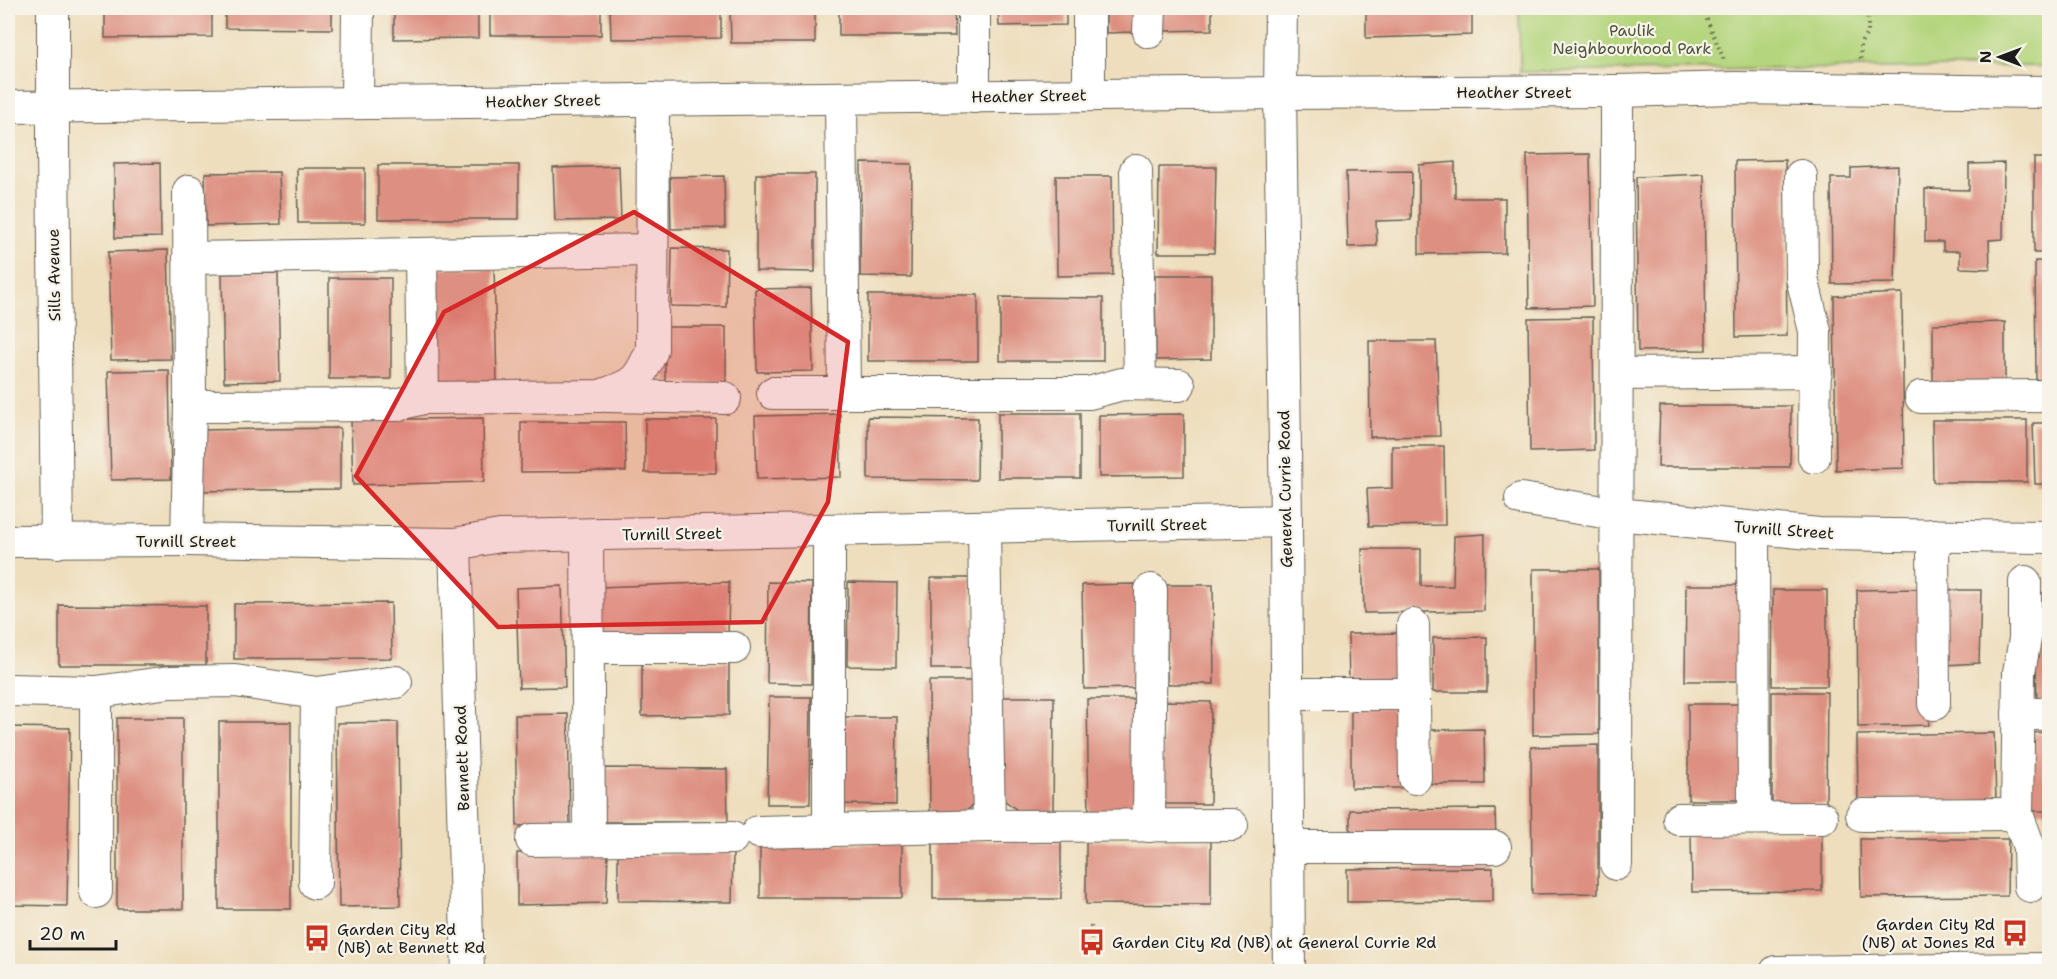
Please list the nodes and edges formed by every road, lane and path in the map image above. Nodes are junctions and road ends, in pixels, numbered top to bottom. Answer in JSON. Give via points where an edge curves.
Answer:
{"nodes":[{"id":1,"x":53,"y":8,"type":"edge"},
{"id":2,"x":358,"y":8,"type":"edge"},
{"id":3,"x":974,"y":8,"type":"edge"},
{"id":4,"x":1089,"y":8,"type":"edge"},
{"id":5,"x":1281,"y":8,"type":"edge"},
{"id":6,"x":1702,"y":8,"type":"edge"},
{"id":7,"x":1868,"y":8,"type":"edge"},
{"id":8,"x":1735,"y":88,"type":"junction"},
{"id":9,"x":1862,"y":90,"type":"junction"},
{"id":10,"x":1617,"y":91,"type":"junction"},
{"id":11,"x":2049,"y":92,"type":"edge"},
{"id":12,"x":1280,"y":93,"type":"junction"},
{"id":13,"x":1089,"y":95,"type":"junction"},
{"id":14,"x":974,"y":97,"type":"junction"},
{"id":15,"x":653,"y":99,"type":"junction"},
{"id":16,"x":841,"y":99,"type":"junction"},
{"id":17,"x":357,"y":103,"type":"junction"},
{"id":18,"x":53,"y":106,"type":"junction"},
{"id":19,"x":8,"y":107,"type":"edge"},
{"id":20,"x":1136,"y":170,"type":"dead end"},
{"id":21,"x":1801,"y":176,"type":"dead end"},
{"id":22,"x":189,"y":191,"type":"dead end"},
{"id":23,"x":652,"y":250,"type":"junction"},
{"id":24,"x":421,"y":254,"type":"junction"},
{"id":25,"x":189,"y":258,"type":"junction"},
{"id":26,"x":1816,"y":372,"type":"junction"},
{"id":27,"x":1617,"y":374,"type":"junction"},
{"id":28,"x":1140,"y":384,"type":"junction"},
{"id":29,"x":1179,"y":385,"type":"dead end"},
{"id":30,"x":773,"y":393,"type":"dead end"},
{"id":31,"x":844,"y":393,"type":"junction"},
{"id":32,"x":600,"y":396,"type":"junction"},
{"id":33,"x":2049,"y":396,"type":"edge"},
{"id":34,"x":1921,"y":397,"type":"dead end"},
{"id":35,"x":423,"y":398,"type":"junction"},
{"id":36,"x":725,"y":398,"type":"dead end"},
{"id":37,"x":190,"y":406,"type":"junction"},
{"id":38,"x":1814,"y":456,"type":"dead end"},
{"id":39,"x":1521,"y":499,"type":"dead end"},
{"id":40,"x":1617,"y":514,"type":"junction"},
{"id":41,"x":1286,"y":521,"type":"junction"},
{"id":42,"x":984,"y":528,"type":"junction"},
{"id":43,"x":1753,"y":529,"type":"junction"},
{"id":44,"x":829,"y":531,"type":"junction"},
{"id":45,"x":1932,"y":535,"type":"junction"},
{"id":46,"x":587,"y":536,"type":"junction"},
{"id":47,"x":2049,"y":537,"type":"edge"},
{"id":48,"x":187,"y":540,"type":"junction"},
{"id":49,"x":8,"y":542,"type":"edge"},
{"id":50,"x":57,"y":542,"type":"junction"},
{"id":51,"x":454,"y":544,"type":"junction"},
{"id":52,"x":2025,"y":582,"type":"dead end"},
{"id":53,"x":1151,"y":590,"type":"dead end"},
{"id":54,"x":1413,"y":625,"type":"dead end"},
{"id":55,"x":588,"y":648,"type":"junction"},
{"id":56,"x":734,"y":648,"type":"dead end"},
{"id":57,"x":396,"y":682,"type":"dead end"},
{"id":58,"x":8,"y":690,"type":"edge"},
{"id":59,"x":96,"y":692,"type":"junction"},
{"id":60,"x":317,"y":693,"type":"junction"},
{"id":61,"x":1288,"y":694,"type":"junction"},
{"id":62,"x":1414,"y":694,"type":"junction"},
{"id":63,"x":1934,"y":704,"type":"dead end"},
{"id":64,"x":2018,"y":714,"type":"junction"},
{"id":65,"x":2049,"y":714,"type":"edge"},
{"id":66,"x":1415,"y":777,"type":"dead end"},
{"id":67,"x":2017,"y":814,"type":"junction"},
{"id":68,"x":1862,"y":816,"type":"dead end"},
{"id":69,"x":1754,"y":818,"type":"junction"},
{"id":70,"x":1822,"y":818,"type":"dead end"},
{"id":71,"x":1679,"y":819,"type":"dead end"},
{"id":72,"x":1149,"y":825,"type":"junction"},
{"id":73,"x":1232,"y":825,"type":"dead end"},
{"id":74,"x":988,"y":826,"type":"junction"},
{"id":75,"x":829,"y":831,"type":"junction"},
{"id":76,"x":590,"y":838,"type":"junction"},
{"id":77,"x":532,"y":840,"type":"dead end"},
{"id":78,"x":1288,"y":847,"type":"junction"},
{"id":79,"x":1495,"y":848,"type":"dead end"},
{"id":80,"x":1616,"y":864,"type":"dead end"},
{"id":81,"x":315,"y":883,"type":"dead end"},
{"id":82,"x":2030,"y":886,"type":"dead end"},
{"id":83,"x":96,"y":892,"type":"dead end"},
{"id":84,"x":1091,"y":926,"type":"dead end"},
{"id":85,"x":1092,"y":942,"type":"dead end"},
{"id":86,"x":2049,"y":969,"type":"edge"},
{"id":87,"x":468,"y":972,"type":"edge"},
{"id":88,"x":1289,"y":972,"type":"edge"},
{"id":89,"x":1776,"y":972,"type":"edge"}],
"edges":[{"from":1,"to":18,"type":"street","name":"Sills Avenue"},
{"from":2,"to":17,"type":"street"},
{"from":3,"to":14,"type":"street"},
{"from":4,"to":13,"type":"street"},
{"from":5,"to":12,"type":"street","name":"General Currie Road"},
{"from":6,"to":8,"type":"path"},
{"from":7,"to":9,"type":"path","via":[[1868,32],[1860,44]]},
{"from":8,"to":9,"type":"street","name":"Heather Street"},
{"from":8,"to":10,"type":"street","name":"Heather Street"},
{"from":9,"to":11,"type":"street","name":"Heather Street"},
{"from":10,"to":12,"type":"street","name":"Heather Street"},
{"from":10,"to":27,"type":"street"},
{"from":12,"to":13,"type":"street","name":"Heather Street"},
{"from":12,"to":41,"type":"street","name":"General Currie Road"},
{"from":13,"to":14,"type":"street","name":"Heather Street"},
{"from":14,"to":16,"type":"street","name":"Heather Street"},
{"from":15,"to":16,"type":"street","name":"Heather Street"},
{"from":15,"to":17,"type":"street","name":"Heather Street"},
{"from":15,"to":23,"type":"street"},
{"from":16,"to":31,"type":"street"},
{"from":17,"to":18,"type":"street","name":"Heather Street"},
{"from":18,"to":19,"type":"street","name":"Heather Street"},
{"from":18,"to":50,"type":"street","name":"Sills Avenue"},
{"from":20,"to":28,"type":"street"},
{"from":21,"to":26,"type":"street","via":[[1802,278],[1815,331]]},
{"from":22,"to":25,"type":"street"},
{"from":23,"to":24,"type":"street"},
{"from":23,"to":32,"type":"street","via":[[652,350],[641,375],[626,387]]},
{"from":24,"to":25,"type":"street"},
{"from":24,"to":35,"type":"street"},
{"from":25,"to":37,"type":"street"},
{"from":26,"to":27,"type":"street"},
{"from":26,"to":38,"type":"street"},
{"from":27,"to":40,"type":"street"},
{"from":28,"to":29,"type":"street"},
{"from":28,"to":31,"type":"street","via":[[1122,384],[1089,393]]},
{"from":30,"to":31,"type":"street"},
{"from":32,"to":35,"type":"street"},
{"from":32,"to":36,"type":"street"},
{"from":33,"to":34,"type":"street"},
{"from":35,"to":37,"type":"street","via":[[396,405]]},
{"from":37,"to":48,"type":"street"},
{"from":39,"to":40,"type":"street","name":"Turnill Street"},
{"from":40,"to":43,"type":"street","name":"Turnill Street"},
{"from":40,"to":80,"type":"street"},
{"from":41,"to":42,"type":"street","name":"Turnill Street"},
{"from":41,"to":61,"type":"street","name":"General Currie Road"},
{"from":42,"to":44,"type":"street","name":"Turnill Street"},
{"from":42,"to":74,"type":"street"},
{"from":43,"to":45,"type":"street","name":"Turnill Street"},
{"from":43,"to":69,"type":"street"},
{"from":44,"to":46,"type":"street","name":"Turnill Street"},
{"from":44,"to":75,"type":"street"},
{"from":45,"to":47,"type":"street","name":"Turnill Street"},
{"from":45,"to":63,"type":"street"},
{"from":46,"to":51,"type":"street","name":"Turnill Street","via":[[500,536]]},
{"from":46,"to":55,"type":"street"},
{"from":48,"to":50,"type":"street","name":"Turnill Street"},
{"from":48,"to":51,"type":"street","name":"Turnill Street"},
{"from":49,"to":50,"type":"street","name":"Turnill Street"},
{"from":51,"to":87,"type":"street","name":"Bennett Road"},
{"from":52,"to":64,"type":"street","via":[[2025,639]]},
{"from":53,"to":72,"type":"street"},
{"from":54,"to":62,"type":"street"},
{"from":55,"to":56,"type":"street"},
{"from":55,"to":76,"type":"street"},
{"from":57,"to":60,"type":"street"},
{"from":58,"to":59,"type":"street"},
{"from":59,"to":60,"type":"street","via":[[170,682],[235,681]]},
{"from":59,"to":83,"type":"street"},
{"from":60,"to":81,"type":"street"},
{"from":61,"to":62,"type":"street"},
{"from":61,"to":78,"type":"street","name":"General Currie Road"},
{"from":62,"to":66,"type":"street"},
{"from":64,"to":65,"type":"street"},
{"from":64,"to":67,"type":"street"},
{"from":67,"to":68,"type":"street"},
{"from":67,"to":82,"type":"street","via":[[2029,848]]},
{"from":69,"to":70,"type":"street"},
{"from":69,"to":71,"type":"street"},
{"from":72,"to":73,"type":"street"},
{"from":72,"to":74,"type":"street"},
{"from":74,"to":75,"type":"street"},
{"from":75,"to":76,"type":"street"},
{"from":76,"to":77,"type":"street"},
{"from":78,"to":79,"type":"street"},
{"from":78,"to":88,"type":"street","name":"General Currie Road"},
{"from":84,"to":85,"type":"path"},
{"from":86,"to":89,"type":"street"}]}
